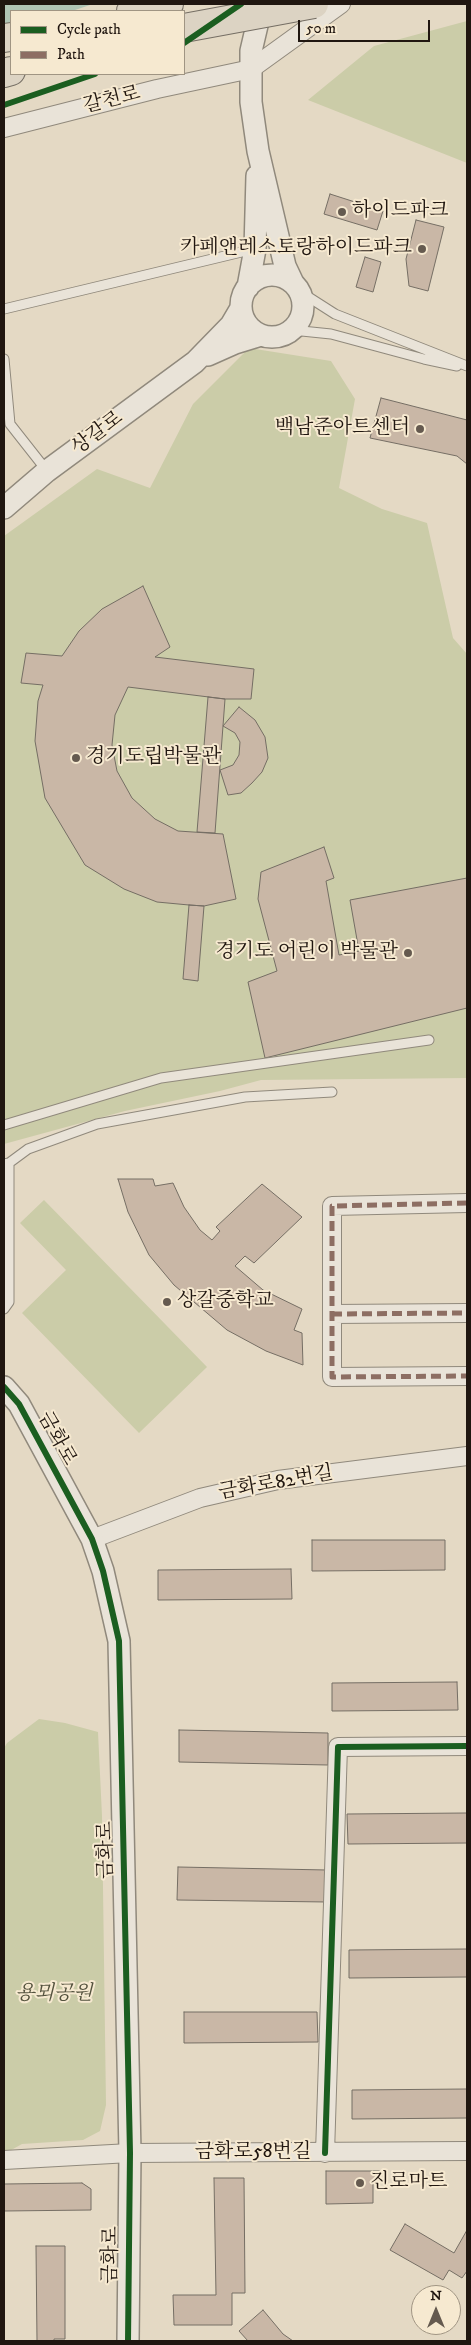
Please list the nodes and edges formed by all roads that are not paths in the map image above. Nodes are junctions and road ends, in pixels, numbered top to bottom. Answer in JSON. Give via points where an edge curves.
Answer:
{"nodes":[{"id":1,"x":170,"y":4,"type":"edge"},
{"id":2,"x":262,"y":4,"type":"edge"},
{"id":3,"x":314,"y":4,"type":"edge"},
{"id":4,"x":341,"y":4,"type":"edge"},
{"id":5,"x":137,"y":10,"type":"edge"},
{"id":6,"x":185,"y":28,"type":"edge"},
{"id":7,"x":251,"y":60,"type":"junction"},
{"id":8,"x":4,"y":128,"type":"edge"},
{"id":9,"x":258,"y":151,"type":"junction"},
{"id":10,"x":255,"y":248,"type":"junction"},
{"id":11,"x":248,"y":287,"type":"junction"},
{"id":12,"x":296,"y":287,"type":"junction"},
{"id":13,"x":241,"y":308,"type":"junction"},
{"id":14,"x":4,"y":309,"type":"edge"},
{"id":15,"x":292,"y":330,"type":"junction"},
{"id":16,"x":261,"y":335,"type":"junction"},
{"id":17,"x":4,"y":360,"type":"edge"},
{"id":18,"x":195,"y":362,"type":"junction"},
{"id":19,"x":467,"y":367,"type":"edge"},
{"id":20,"x":47,"y":472,"type":"junction"},
{"id":21,"x":4,"y":508,"type":"edge"},
{"id":22,"x":429,"y":1040,"type":"dead end"},
{"id":23,"x":332,"y":1092,"type":"dead end"},
{"id":24,"x":4,"y":1125,"type":"edge"},
{"id":25,"x":6,"y":1164,"type":"edge"},
{"id":26,"x":467,"y":1203,"type":"edge"},
{"id":27,"x":4,"y":1309,"type":"edge"},
{"id":28,"x":467,"y":1313,"type":"edge"},
{"id":29,"x":332,"y":1314,"type":"junction"},
{"id":30,"x":467,"y":1376,"type":"edge"},
{"id":31,"x":4,"y":1387,"type":"edge"},
{"id":32,"x":467,"y":1456,"type":"edge"},
{"id":33,"x":92,"y":1539,"type":"junction"},
{"id":34,"x":467,"y":1746,"type":"edge"},
{"id":35,"x":467,"y":2151,"type":"edge"},
{"id":36,"x":325,"y":2153,"type":"junction"},
{"id":37,"x":130,"y":2154,"type":"junction"},
{"id":38,"x":4,"y":2160,"type":"edge"},
{"id":39,"x":128,"y":2341,"type":"edge"}],
"edges":[{"from":1,"to":5,"type":"highway"},
{"from":2,"to":7,"type":"street"},
{"from":3,"to":6,"type":"highway","bridge":true},
{"from":4,"to":7,"type":"street"},
{"from":7,"to":8,"type":"street","name":"갈천로","via":[[157,89]]},
{"from":7,"to":9,"type":"street"},
{"from":9,"to":10,"type":"street"},
{"from":9,"to":12,"type":"street","via":[[285,266]]},
{"from":10,"to":11,"type":"street"},
{"from":10,"to":14,"type":"lane"},
{"from":11,"to":12,"type":"street","via":[[270,275],[280,276]]},
{"from":11,"to":13,"type":"street","via":[[242,297]]},
{"from":12,"to":15,"type":"street","via":[[303,310]]},
{"from":12,"to":19,"type":"lane","via":[[335,314]]},
{"from":13,"to":16,"type":"street","via":[[245,321]]},
{"from":13,"to":18,"type":"street","name":"상갈로","via":[[226,331]]},
{"from":15,"to":16,"type":"street","via":[[275,337]]},
{"from":15,"to":19,"type":"lane","via":[[331,334]]},
{"from":16,"to":18,"type":"street","name":"상갈로"},
{"from":17,"to":20,"type":"lane","via":[[10,424]]},
{"from":18,"to":20,"type":"street","name":"상갈로"},
{"from":20,"to":21,"type":"street","name":"상갈로"},
{"from":22,"to":24,"type":"lane","via":[[161,1078]]},
{"from":23,"to":25,"type":"lane","via":[[245,1098],[97,1124],[28,1149]]},
{"from":25,"to":27,"type":"lane","via":[[9,1302]]},
{"from":26,"to":29,"type":"street","via":[[332,1206]]},
{"from":28,"to":29,"type":"street"},
{"from":29,"to":30,"type":"street","via":[[332,1376]]},
{"from":31,"to":33,"type":"street","name":"금화로","via":[[18,1404]]},
{"from":32,"to":33,"type":"street","name":"금화로82번길","via":[[278,1480],[200,1498]]},
{"from":33,"to":37,"type":"street","name":"금화로","via":[[120,1641]]},
{"from":34,"to":36,"type":"street","via":[[338,1747]]},
{"from":35,"to":36,"type":"street","name":"금화로58번길"},
{"from":36,"to":37,"type":"street","name":"금화로58번길"},
{"from":37,"to":38,"type":"street","name":"금화로58번길"},
{"from":37,"to":39,"type":"street","name":"금화로"}]}
